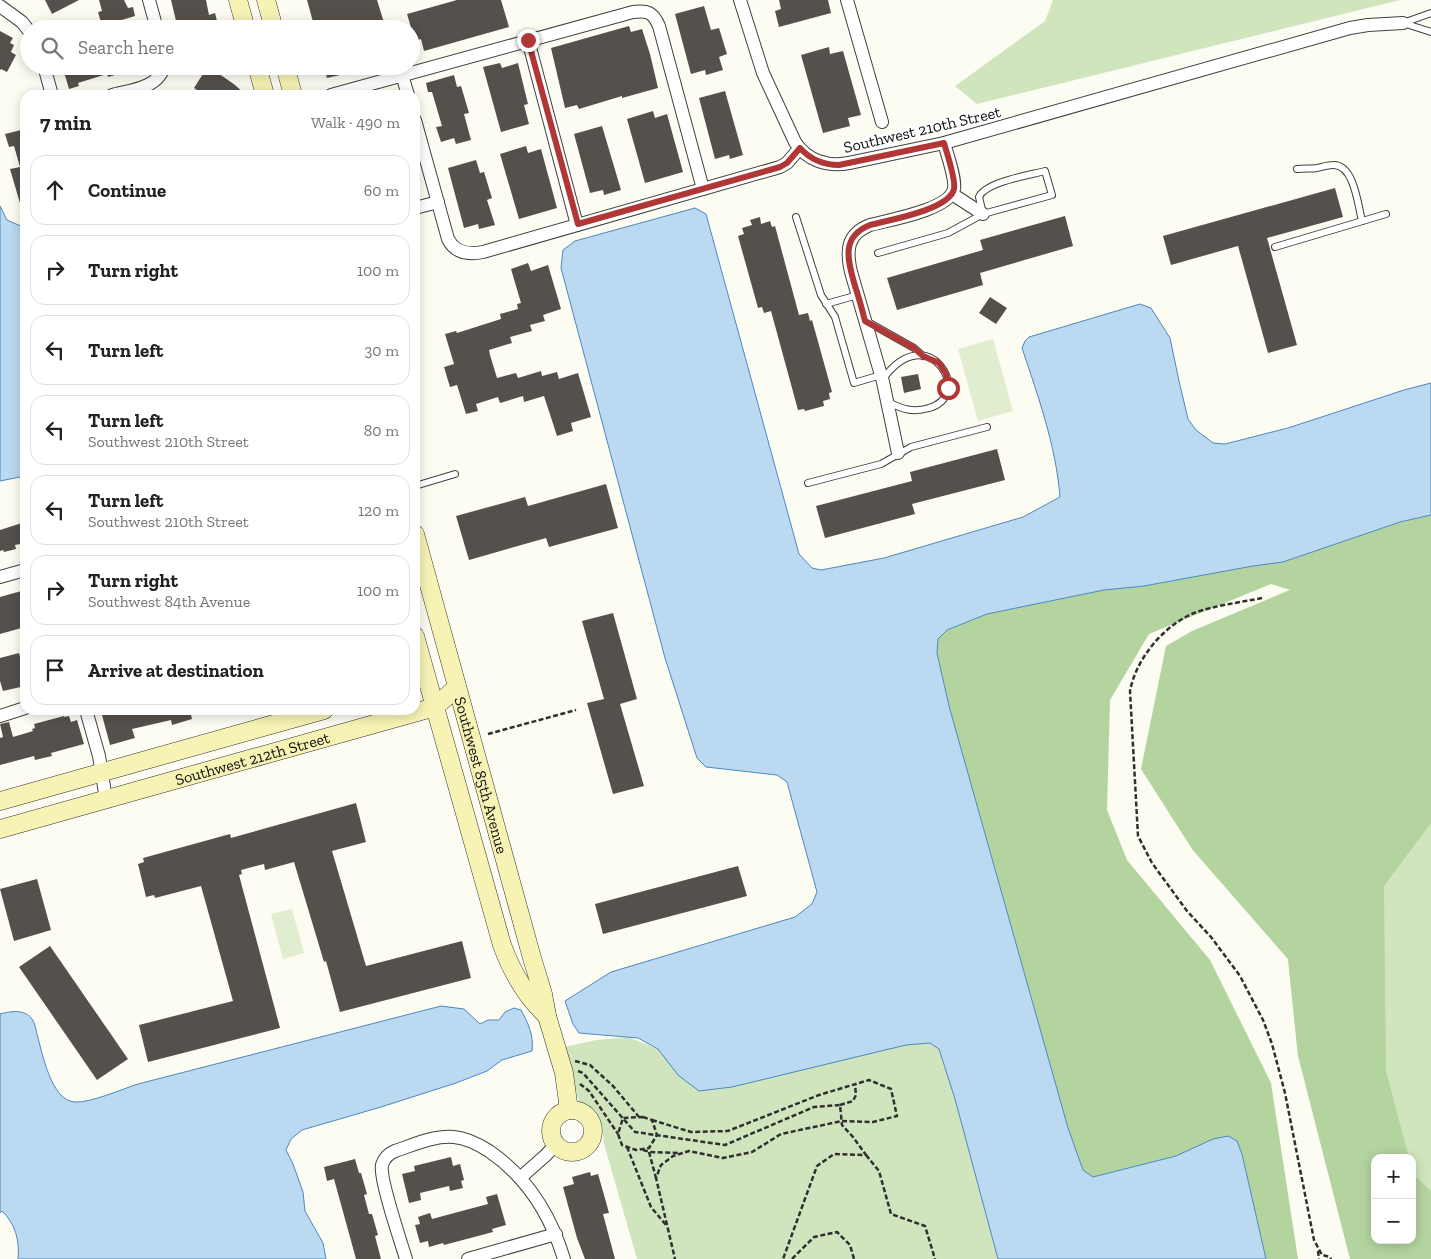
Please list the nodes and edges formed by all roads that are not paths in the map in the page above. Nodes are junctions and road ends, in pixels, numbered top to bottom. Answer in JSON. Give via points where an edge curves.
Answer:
{"nodes":[{"id":1,"x":149,"y":0,"type":"edge"},
{"id":2,"x":238,"y":0,"type":"edge"},
{"id":3,"x":266,"y":0,"type":"edge"},
{"id":4,"x":740,"y":0,"type":"edge"},
{"id":5,"x":847,"y":0,"type":"edge"},
{"id":6,"x":0,"y":6,"type":"edge"},
{"id":7,"x":1431,"y":13,"type":"edge"},
{"id":8,"x":20,"y":20,"type":"edge"},
{"id":9,"x":155,"y":20,"type":"edge"},
{"id":10,"x":244,"y":20,"type":"edge"},
{"id":11,"x":272,"y":20,"type":"edge"},
{"id":12,"x":1403,"y":23,"type":"junction"},
{"id":13,"x":1431,"y":32,"type":"edge"},
{"id":14,"x":528,"y":40,"type":"junction"},
{"id":15,"x":420,"y":70,"type":"edge"},
{"id":16,"x":46,"y":75,"type":"edge"},
{"id":17,"x":160,"y":75,"type":"edge"},
{"id":18,"x":259,"y":75,"type":"edge"},
{"id":19,"x":287,"y":75,"type":"edge"},
{"id":20,"x":402,"y":75,"type":"joint"},
{"id":21,"x":51,"y":90,"type":"edge"},
{"id":22,"x":129,"y":90,"type":"edge"},
{"id":23,"x":264,"y":90,"type":"edge"},
{"id":24,"x":292,"y":90,"type":"edge"},
{"id":25,"x":349,"y":90,"type":"edge"},
{"id":26,"x":406,"y":90,"type":"edge"},
{"id":27,"x":882,"y":122,"type":"dead end"},
{"id":28,"x":420,"y":138,"type":"edge"},
{"id":29,"x":944,"y":143,"type":"junction"},
{"id":30,"x":800,"y":148,"type":"junction"},
{"id":31,"x":1297,"y":169,"type":"dead end"},
{"id":32,"x":703,"y":189,"type":"junction"},
{"id":33,"x":952,"y":194,"type":"junction"},
{"id":34,"x":438,"y":202,"type":"junction"},
{"id":35,"x":420,"y":207,"type":"edge"},
{"id":36,"x":983,"y":214,"type":"junction"},
{"id":37,"x":1386,"y":214,"type":"dead end"},
{"id":38,"x":796,"y":217,"type":"dead end"},
{"id":39,"x":1362,"y":221,"type":"junction"},
{"id":40,"x":578,"y":224,"type":"junction"},
{"id":41,"x":1275,"y":247,"type":"dead end"},
{"id":42,"x":878,"y":253,"type":"dead end"},
{"id":43,"x":858,"y":295,"type":"junction"},
{"id":44,"x":826,"y":304,"type":"junction"},
{"id":45,"x":865,"y":321,"type":"junction"},
{"id":46,"x":923,"y":356,"type":"junction"},
{"id":47,"x":882,"y":377,"type":"junction"},
{"id":48,"x":888,"y":402,"type":"junction"},
{"id":49,"x":987,"y":427,"type":"dead end"},
{"id":50,"x":898,"y":453,"type":"junction"},
{"id":51,"x":456,"y":474,"type":"dead end"},
{"id":52,"x":808,"y":483,"type":"dead end"},
{"id":53,"x":420,"y":485,"type":"edge"},
{"id":54,"x":420,"y":552,"type":"edge"},
{"id":55,"x":20,"y":571,"type":"edge"},
{"id":56,"x":0,"y":577,"type":"edge"},
{"id":57,"x":421,"y":682,"type":"edge"},
{"id":58,"x":457,"y":687,"type":"junction"},
{"id":59,"x":435,"y":707,"type":"junction"},
{"id":60,"x":20,"y":710,"type":"edge"},
{"id":61,"x":420,"y":711,"type":"edge"},
{"id":62,"x":87,"y":715,"type":"edge"},
{"id":63,"x":306,"y":715,"type":"edge"},
{"id":64,"x":406,"y":715,"type":"edge"},
{"id":65,"x":0,"y":716,"type":"edge"},
{"id":66,"x":102,"y":772,"type":"junction"},
{"id":67,"x":106,"y":799,"type":"junction"},
{"id":68,"x":0,"y":801,"type":"edge"},
{"id":69,"x":0,"y":829,"type":"edge"},
{"id":70,"x":547,"y":1016,"type":"junction"},
{"id":71,"x":569,"y":1110,"type":"junction"},
{"id":72,"x":555,"y":1145,"type":"junction"},
{"id":73,"x":520,"y":1178,"type":"junction"},
{"id":74,"x":556,"y":1234,"type":"junction"},
{"id":75,"x":406,"y":1259,"type":"edge"},
{"id":76,"x":468,"y":1259,"type":"edge"},
{"id":77,"x":564,"y":1259,"type":"edge"}],
"edges":[{"from":1,"to":9,"type":"street"},
{"from":2,"to":10,"type":"street"},
{"from":3,"to":11,"type":"street"},
{"from":4,"to":30,"type":"street","via":[[763,73]]},
{"from":5,"to":27,"type":"street"},
{"from":6,"to":8,"type":"street"},
{"from":7,"to":12,"type":"lane"},
{"from":12,"to":13,"type":"lane"},
{"from":12,"to":29,"type":"street","name":"Southwest 210th Street","via":[[1350,28]]},
{"from":14,"to":15,"type":"street"},
{"from":14,"to":32,"type":"street","via":[[633,12],[650,12],[662,37]]},
{"from":14,"to":40,"type":"street"},
{"from":16,"to":21,"type":"street"},
{"from":17,"to":22,"type":"street","via":[[149,84]]},
{"from":18,"to":23,"type":"street"},
{"from":19,"to":24,"type":"street"},
{"from":20,"to":25,"type":"street"},
{"from":20,"to":26,"type":"street"},
{"from":28,"to":34,"type":"street"},
{"from":29,"to":30,"type":"street","name":"Southwest 210th Street","via":[[839,165],[821,162]]},
{"from":29,"to":33,"type":"street","via":[[954,184]]},
{"from":30,"to":32,"type":"street","via":[[783,166]]},
{"from":31,"to":39,"type":"lane","via":[[1339,165],[1351,179]]},
{"from":32,"to":40,"type":"street"},
{"from":33,"to":36,"type":"street"},
{"from":33,"to":43,"type":"street","via":[[931,208],[870,225],[853,236],[848,251]]},
{"from":34,"to":35,"type":"street"},
{"from":34,"to":40,"type":"street","via":[[448,239],[459,251],[482,252]]},
{"from":36,"to":36,"type":"lane","via":[[1052,195],[1045,171],[996,184],[983,191],[980,197]]},
{"from":36,"to":42,"type":"lane","via":[[948,233]]},
{"from":37,"to":39,"type":"lane"},
{"from":38,"to":44,"type":"lane"},
{"from":39,"to":41,"type":"lane"},
{"from":43,"to":44,"type":"lane"},
{"from":43,"to":45,"type":"street"},
{"from":44,"to":47,"type":"lane","via":[[835,317],[854,383]]},
{"from":45,"to":46,"type":"lane"},
{"from":45,"to":47,"type":"street"},
{"from":46,"to":47,"type":"lane","via":[[902,359]]},
{"from":46,"to":48,"type":"lane","via":[[933,359],[944,369],[948,388],[943,399],[931,408],[918,410],[906,410]]},
{"from":47,"to":48,"type":"street"},
{"from":48,"to":50,"type":"street"},
{"from":49,"to":50,"type":"lane"},
{"from":50,"to":52,"type":"lane","via":[[881,464]]},
{"from":51,"to":53,"type":"lane"},
{"from":54,"to":58,"type":"street","name":"Southwest 85th Avenue"},
{"from":55,"to":56,"type":"street"},
{"from":57,"to":58,"type":"street"},
{"from":57,"to":59,"type":"street","name":"Southwest 85th Avenue"},
{"from":58,"to":59,"type":"street","name":"Southwest 212th Street"},
{"from":58,"to":70,"type":"street","name":"Southwest 85th Avenue"},
{"from":59,"to":61,"type":"street","name":"Southwest 212th Street"},
{"from":59,"to":70,"type":"street","name":"Southwest 85th Avenue","via":[[502,946],[528,995]]},
{"from":60,"to":65,"type":"street"},
{"from":62,"to":66,"type":"street"},
{"from":63,"to":66,"type":"street","name":"Southwest 212th Street"},
{"from":64,"to":67,"type":"street","name":"Southwest 212th Street"},
{"from":66,"to":67,"type":"street"},
{"from":66,"to":68,"type":"street","name":"Southwest 212th Street"},
{"from":67,"to":69,"type":"street","name":"Southwest 212th Street"},
{"from":70,"to":71,"type":"street","name":"Southwest 85th Avenue","via":[[562,1065]]},
{"from":71,"to":72,"type":"street","via":[[559,1114],[552,1123]]},
{"from":71,"to":72,"type":"street","via":[[586,1116],[593,1127],[592,1139],[584,1149],[572,1153]]},
{"from":72,"to":73,"type":"street"},
{"from":73,"to":74,"type":"street","via":[[543,1208]]},
{"from":73,"to":75,"type":"street","via":[[481,1146],[457,1137],[440,1138],[390,1153],[382,1165],[382,1176]]},
{"from":74,"to":76,"type":"street"},
{"from":74,"to":77,"type":"street"}]}
